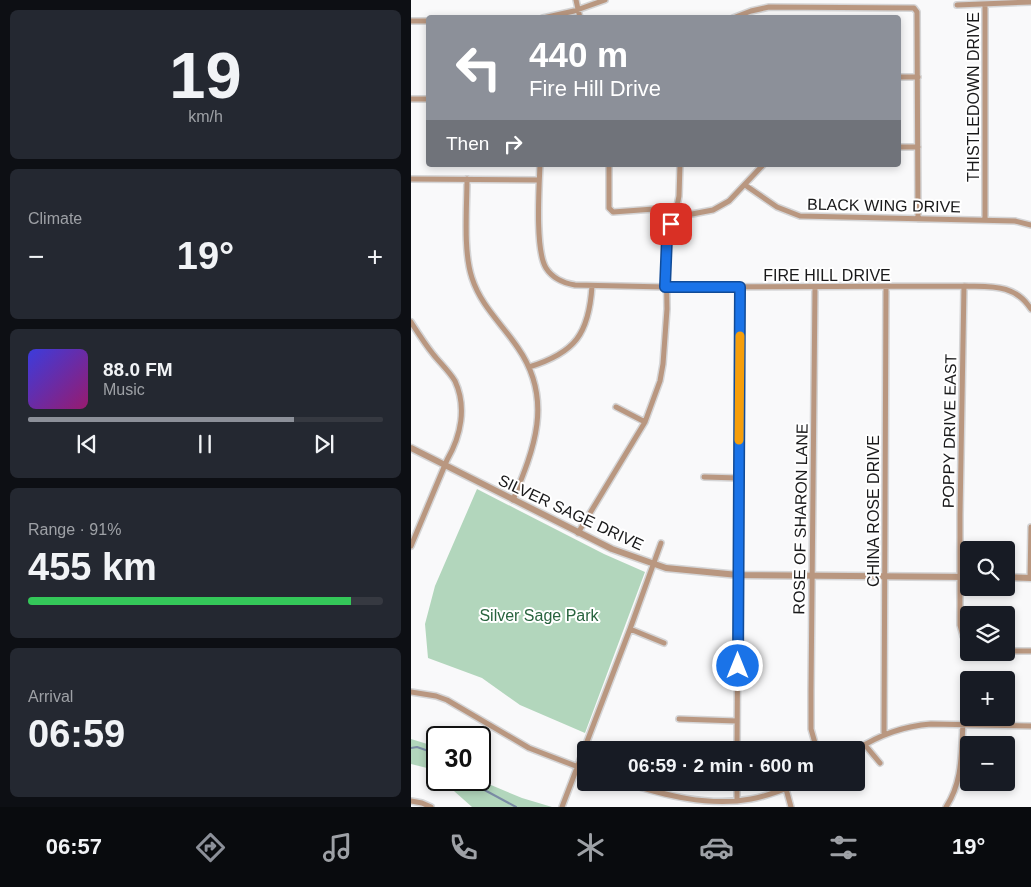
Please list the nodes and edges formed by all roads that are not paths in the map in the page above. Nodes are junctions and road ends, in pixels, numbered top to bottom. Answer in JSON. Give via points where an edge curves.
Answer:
{"nodes":[{"id":1,"x":576,"y":0,"type":"edge"},
{"id":2,"x":605,"y":0,"type":"edge"},
{"id":3,"x":1031,"y":2,"type":"edge"},
{"id":4,"x":985,"y":4,"type":"junction"},
{"id":5,"x":957,"y":5,"type":"dead end"},
{"id":6,"x":578,"y":10,"type":"junction"},
{"id":7,"x":556,"y":15,"type":"edge"},
{"id":8,"x":580,"y":15,"type":"edge"},
{"id":9,"x":741,"y":15,"type":"edge"},
{"id":10,"x":411,"y":21,"type":"edge"},
{"id":11,"x":426,"y":21,"type":"edge"},
{"id":12,"x":901,"y":77,"type":"edge"},
{"id":13,"x":918,"y":77,"type":"junction"},
{"id":14,"x":411,"y":99,"type":"edge"},
{"id":15,"x":426,"y":99,"type":"edge"},
{"id":16,"x":901,"y":147,"type":"edge"},
{"id":17,"x":918,"y":147,"type":"junction"},
{"id":18,"x":540,"y":167,"type":"edge"},
{"id":19,"x":609,"y":167,"type":"edge"},
{"id":20,"x":680,"y":167,"type":"edge"},
{"id":21,"x":761,"y":167,"type":"edge"},
{"id":22,"x":411,"y":179,"type":"edge"},
{"id":23,"x":467,"y":179,"type":"junction"},
{"id":24,"x":539,"y":180,"type":"junction"},
{"id":25,"x":745,"y":185,"type":"junction"},
{"id":26,"x":676,"y":212,"type":"junction"},
{"id":27,"x":918,"y":219,"type":"junction"},
{"id":28,"x":985,"y":220,"type":"junction"},
{"id":29,"x":1031,"y":225,"type":"edge"},
{"id":30,"x":592,"y":286,"type":"junction"},
{"id":31,"x":964,"y":286,"type":"junction"},
{"id":32,"x":665,"y":287,"type":"junction"},
{"id":33,"x":740,"y":287,"type":"junction"},
{"id":34,"x":815,"y":287,"type":"junction"},
{"id":35,"x":887,"y":288,"type":"junction"},
{"id":36,"x":1031,"y":309,"type":"edge"},
{"id":37,"x":411,"y":322,"type":"edge"},
{"id":38,"x":529,"y":367,"type":"junction"},
{"id":39,"x":616,"y":407,"type":"dead end"},
{"id":40,"x":645,"y":422,"type":"junction"},
{"id":41,"x":411,"y":448,"type":"edge"},
{"id":42,"x":444,"y":465,"type":"junction"},
{"id":43,"x":704,"y":478,"type":"dead end"},
{"id":44,"x":739,"y":478,"type":"junction"},
{"id":45,"x":513,"y":500,"type":"junction"},
{"id":46,"x":1031,"y":527,"type":"edge"},
{"id":47,"x":579,"y":533,"type":"junction"},
{"id":48,"x":661,"y":543,"type":"dead end"},
{"id":49,"x":411,"y":546,"type":"edge"},
{"id":50,"x":655,"y":564,"type":"junction"},
{"id":51,"x":738,"y":575,"type":"junction"},
{"id":52,"x":812,"y":576,"type":"junction"},
{"id":53,"x":885,"y":576,"type":"junction"},
{"id":54,"x":959,"y":577,"type":"junction"},
{"id":55,"x":1015,"y":577,"type":"edge"},
{"id":56,"x":1030,"y":578,"type":"edge"},
{"id":57,"x":960,"y":625,"type":"edge"},
{"id":58,"x":631,"y":629,"type":"junction"},
{"id":59,"x":664,"y":643,"type":"dead end"},
{"id":60,"x":1015,"y":651,"type":"edge"},
{"id":61,"x":1031,"y":651,"type":"edge"},
{"id":62,"x":411,"y":692,"type":"edge"},
{"id":63,"x":679,"y":719,"type":"dead end"},
{"id":64,"x":737,"y":721,"type":"junction"},
{"id":65,"x":960,"y":724,"type":"edge"},
{"id":66,"x":963,"y":726,"type":"edge"},
{"id":67,"x":1015,"y":726,"type":"edge"},
{"id":68,"x":1031,"y":726,"type":"edge"},
{"id":69,"x":884,"y":734,"type":"junction"},
{"id":70,"x":737,"y":741,"type":"edge"},
{"id":71,"x":814,"y":741,"type":"edge"},
{"id":72,"x":865,"y":745,"type":"joint"},
{"id":73,"x":880,"y":763,"type":"dead end"},
{"id":74,"x":576,"y":766,"type":"junction"},
{"id":75,"x":654,"y":791,"type":"edge"},
{"id":76,"x":737,"y":791,"type":"edge"},
{"id":77,"x":781,"y":791,"type":"edge"},
{"id":78,"x":787,"y":791,"type":"edge"},
{"id":79,"x":411,"y":801,"type":"edge"},
{"id":80,"x":737,"y":801,"type":"junction"},
{"id":81,"x":431,"y":807,"type":"edge"},
{"id":82,"x":562,"y":807,"type":"edge"},
{"id":83,"x":791,"y":807,"type":"edge"},
{"id":84,"x":946,"y":807,"type":"edge"}],
"edges":[{"from":1,"to":6,"type":"street"},
{"from":2,"to":6,"type":"street"},
{"from":3,"to":4,"type":"street"},
{"from":4,"to":5,"type":"street"},
{"from":4,"to":28,"type":"street","name":"THISTLEDOWN DRIVE"},
{"from":6,"to":7,"type":"street"},
{"from":6,"to":8,"type":"street"},
{"from":9,"to":13,"type":"street","via":[[769,7],[914,8],[917,12]]},
{"from":10,"to":11,"type":"street"},
{"from":12,"to":13,"type":"street"},
{"from":13,"to":17,"type":"street"},
{"from":14,"to":15,"type":"street"},
{"from":16,"to":17,"type":"street"},
{"from":17,"to":27,"type":"street"},
{"from":18,"to":24,"type":"street","name":"FIRE HILL DRIVE"},
{"from":19,"to":26,"type":"street","via":[[611,211]]},
{"from":20,"to":26,"type":"street"},
{"from":21,"to":25,"type":"street"},
{"from":22,"to":23,"type":"street"},
{"from":23,"to":24,"type":"street"},
{"from":23,"to":38,"type":"street","via":[[471,277],[482,301]]},
{"from":24,"to":30,"type":"street","name":"FIRE HILL DRIVE","via":[[540,244],[546,268],[565,283]]},
{"from":25,"to":26,"type":"street","via":[[729,202],[713,210],[692,214]]},
{"from":25,"to":27,"type":"street","name":"BLACK WING DRIVE","via":[[777,207],[800,216]]},
{"from":26,"to":32,"type":"street","via":[[667,237]]},
{"from":27,"to":28,"type":"street","name":"BLACK WING DRIVE"},
{"from":28,"to":29,"type":"street","name":"BLACK WING DRIVE"},
{"from":30,"to":32,"type":"street","name":"FIRE HILL DRIVE"},
{"from":30,"to":38,"type":"street","via":[[589,314],[575,343],[548,361]]},
{"from":31,"to":35,"type":"street","name":"FIRE HILL DRIVE"},
{"from":31,"to":36,"type":"street","name":"FIRE HILL DRIVE","via":[[1010,290]]},
{"from":31,"to":54,"type":"street","name":"POPPY DRIVE EAST"},
{"from":32,"to":33,"type":"street","name":"FIRE HILL DRIVE"},
{"from":32,"to":40,"type":"street","via":[[667,309],[663,364],[656,395]]},
{"from":33,"to":34,"type":"street","name":"FIRE HILL DRIVE"},
{"from":33,"to":44,"type":"street"},
{"from":34,"to":35,"type":"street","name":"FIRE HILL DRIVE"},
{"from":34,"to":52,"type":"street","name":"ROSE OF SHARON LANE"},
{"from":35,"to":53,"type":"street","name":"CHINA ROSE DRIVE"},
{"from":37,"to":42,"type":"street","via":[[455,382],[461,404],[456,440]]},
{"from":38,"to":45,"type":"street","via":[[536,394],[536,437]]},
{"from":39,"to":40,"type":"street"},
{"from":40,"to":47,"type":"street"},
{"from":41,"to":42,"type":"street","name":"SILVER SAGE DRIVE"},
{"from":42,"to":45,"type":"street","name":"SILVER SAGE DRIVE"},
{"from":42,"to":49,"type":"street"},
{"from":43,"to":44,"type":"street"},
{"from":44,"to":51,"type":"street"},
{"from":45,"to":47,"type":"street","name":"SILVER SAGE DRIVE"},
{"from":46,"to":56,"type":"street"},
{"from":47,"to":50,"type":"street","name":"SILVER SAGE DRIVE","via":[[612,550]]},
{"from":48,"to":50,"type":"street"},
{"from":50,"to":51,"type":"street","name":"SILVER SAGE DRIVE"},
{"from":50,"to":58,"type":"street"},
{"from":51,"to":52,"type":"street","name":"SILVER SAGE DRIVE"},
{"from":51,"to":64,"type":"street"},
{"from":52,"to":53,"type":"street","name":"SILVER SAGE DRIVE"},
{"from":52,"to":71,"type":"street","name":"ROSE OF SHARON LANE","via":[[811,729]]},
{"from":53,"to":54,"type":"street","name":"SILVER SAGE DRIVE"},
{"from":53,"to":69,"type":"street","name":"CHINA ROSE DRIVE"},
{"from":54,"to":57,"type":"street","name":"POPPY DRIVE EAST"},
{"from":55,"to":56,"type":"street"},
{"from":58,"to":59,"type":"street"},
{"from":58,"to":74,"type":"street"},
{"from":60,"to":61,"type":"street"},
{"from":62,"to":74,"type":"street","via":[[447,700],[529,748]]},
{"from":63,"to":64,"type":"street"},
{"from":64,"to":70,"type":"street"},
{"from":65,"to":69,"type":"street","via":[[919,725]]},
{"from":66,"to":84,"type":"street","via":[[960,777]]},
{"from":67,"to":68,"type":"street"},
{"from":69,"to":72,"type":"street"},
{"from":72,"to":73,"type":"street"},
{"from":74,"to":82,"type":"street"},
{"from":75,"to":80,"type":"street","via":[[710,802]]},
{"from":76,"to":80,"type":"street"},
{"from":77,"to":80,"type":"street"},
{"from":78,"to":83,"type":"street"},
{"from":79,"to":81,"type":"street"}]}
